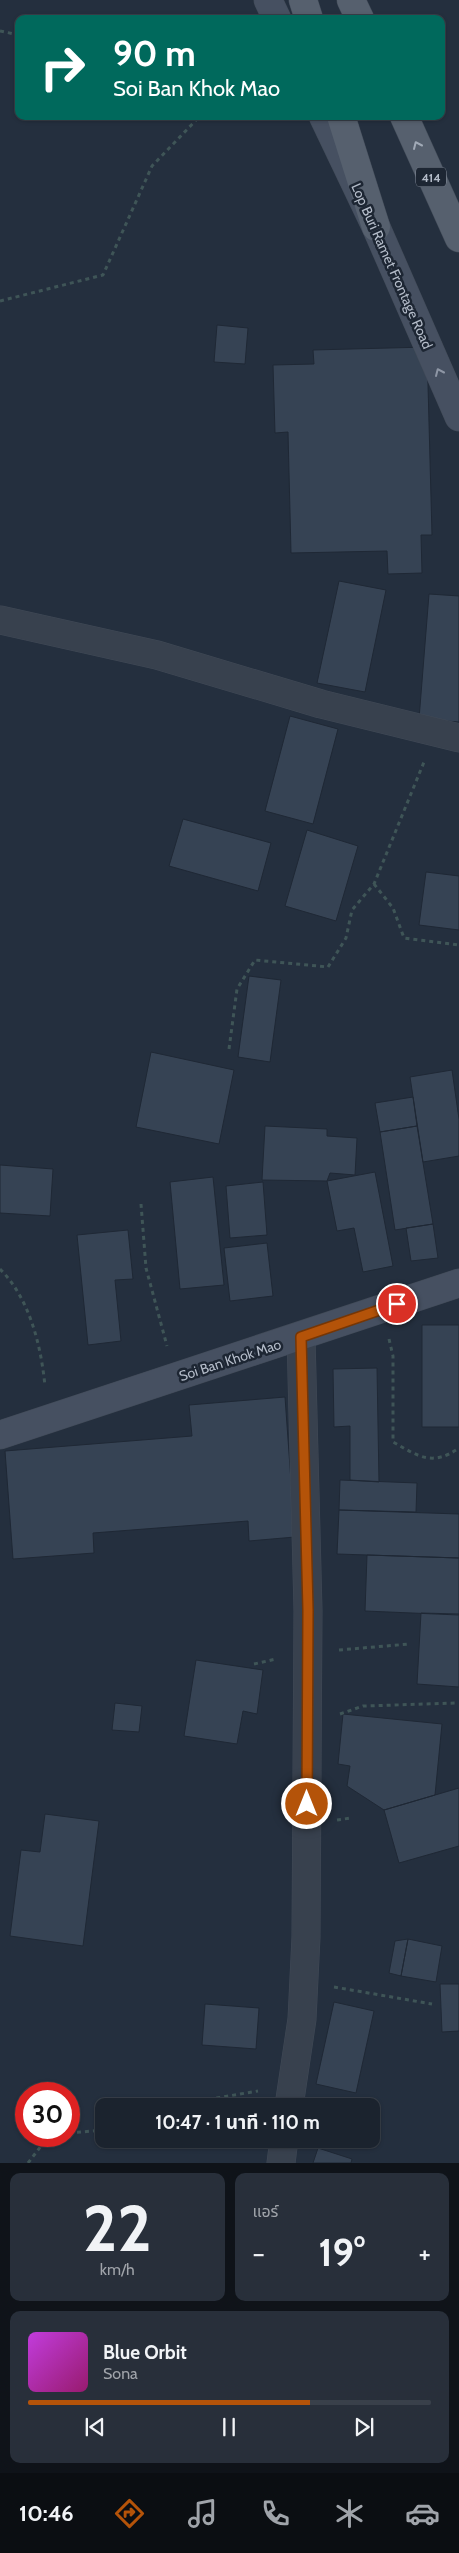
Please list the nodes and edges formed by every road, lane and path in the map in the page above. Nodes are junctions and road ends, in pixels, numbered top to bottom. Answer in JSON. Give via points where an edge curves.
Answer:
{"nodes":[{"id":1,"x":268,"y":0,"type":"edge"},
{"id":2,"x":303,"y":0,"type":"edge"},
{"id":3,"x":351,"y":0,"type":"edge"},
{"id":4,"x":275,"y":15,"type":"edge"},
{"id":5,"x":308,"y":15,"type":"edge"},
{"id":6,"x":358,"y":15,"type":"edge"},
{"id":7,"x":0,"y":31,"type":"edge"},
{"id":8,"x":15,"y":35,"type":"edge"},
{"id":9,"x":196,"y":120,"type":"edge"},
{"id":10,"x":325,"y":120,"type":"edge"},
{"id":11,"x":342,"y":120,"type":"edge"},
{"id":12,"x":406,"y":120,"type":"edge"},
{"id":13,"x":376,"y":227,"type":"junction"},
{"id":14,"x":459,"y":238,"type":"edge"},
{"id":15,"x":0,"y":301,"type":"edge"},
{"id":16,"x":459,"y":417,"type":"edge"},
{"id":17,"x":0,"y":620,"type":"edge"},
{"id":18,"x":447,"y":736,"type":"edge"},
{"id":19,"x":374,"y":884,"type":"junction"},
{"id":20,"x":459,"y":945,"type":"edge"},
{"id":21,"x":229,"y":1049,"type":"dead end"},
{"id":22,"x":141,"y":1204,"type":"dead end"},
{"id":23,"x":0,"y":1269,"type":"edge"},
{"id":24,"x":459,"y":1283,"type":"edge"},
{"id":25,"x":381,"y":1309,"type":"junction"},
{"id":26,"x":301,"y":1337,"type":"junction"},
{"id":27,"x":176,"y":1378,"type":"junction"},
{"id":28,"x":48,"y":1419,"type":"junction"},
{"id":29,"x":0,"y":1435,"type":"edge"},
{"id":30,"x":459,"y":1448,"type":"edge"},
{"id":31,"x":409,"y":1644,"type":"dead end"},
{"id":32,"x":308,"y":1653,"type":"junction"},
{"id":33,"x":458,"y":1703,"type":"edge"},
{"id":34,"x":307,"y":1728,"type":"junction"},
{"id":35,"x":304,"y":1982,"type":"junction"},
{"id":36,"x":432,"y":2004,"type":"dead end"},
{"id":37,"x":291,"y":2093,"type":"edge"},
{"id":38,"x":215,"y":2098,"type":"edge"},
{"id":39,"x":95,"y":2131,"type":"edge"},
{"id":40,"x":80,"y":2132,"type":"edge"},
{"id":41,"x":40,"y":2147,"type":"edge"},
{"id":42,"x":283,"y":2148,"type":"edge"},
{"id":43,"x":28,"y":2163,"type":"edge"},
{"id":44,"x":281,"y":2163,"type":"edge"}],
"edges":[{"from":1,"to":4,"type":"street"},
{"from":2,"to":5,"type":"main road"},
{"from":3,"to":6,"type":"main road"},
{"from":7,"to":8,"type":"path"},
{"from":9,"to":15,"type":"path","via":[[152,166],[102,275]]},
{"from":10,"to":13,"type":"street","name":"Lop Buri Ramet Frontage Road"},
{"from":11,"to":13,"type":"main road"},
{"from":14,"to":12,"type":"main road","number":"414","one_way":true},
{"from":16,"to":13,"type":"street","name":"Lop Buri Ramet Frontage Road","one_way":true},
{"from":17,"to":18,"type":"street","via":[[157,655],[321,704]]},
{"from":18,"to":19,"type":"path"},
{"from":19,"to":20,"type":"path","via":[[392,908],[404,938]]},
{"from":19,"to":21,"type":"path","via":[[352,910],[346,938],[328,968],[254,960],[237,989]]},
{"from":22,"to":27,"type":"path","via":[[146,1268]]},
{"from":23,"to":28,"type":"path","via":[[11,1280],[32,1322],[44,1373]]},
{"from":24,"to":25,"type":"street","name":"Soi Ban Khok Mao"},
{"from":25,"to":26,"type":"street","name":"Soi Ban Khok Mao"},
{"from":25,"to":30,"type":"path","via":[[393,1356],[393,1442],[421,1457],[446,1457]]},
{"from":26,"to":27,"type":"street","name":"Soi Ban Khok Mao"},
{"from":26,"to":32,"type":"street"},
{"from":27,"to":28,"type":"street","name":"Soi Ban Khok Mao"},
{"from":28,"to":29,"type":"street","name":"Soi Ban Khok Mao"},
{"from":31,"to":32,"type":"path"},
{"from":32,"to":34,"type":"street"},
{"from":33,"to":34,"type":"path","via":[[363,1706]]},
{"from":34,"to":35,"type":"street"},
{"from":35,"to":36,"type":"path"},
{"from":35,"to":37,"type":"street"},
{"from":37,"to":38,"type":"path","via":[[256,2091]]},
{"from":39,"to":40,"type":"path"},
{"from":41,"to":43,"type":"path"},
{"from":42,"to":44,"type":"street"}]}
